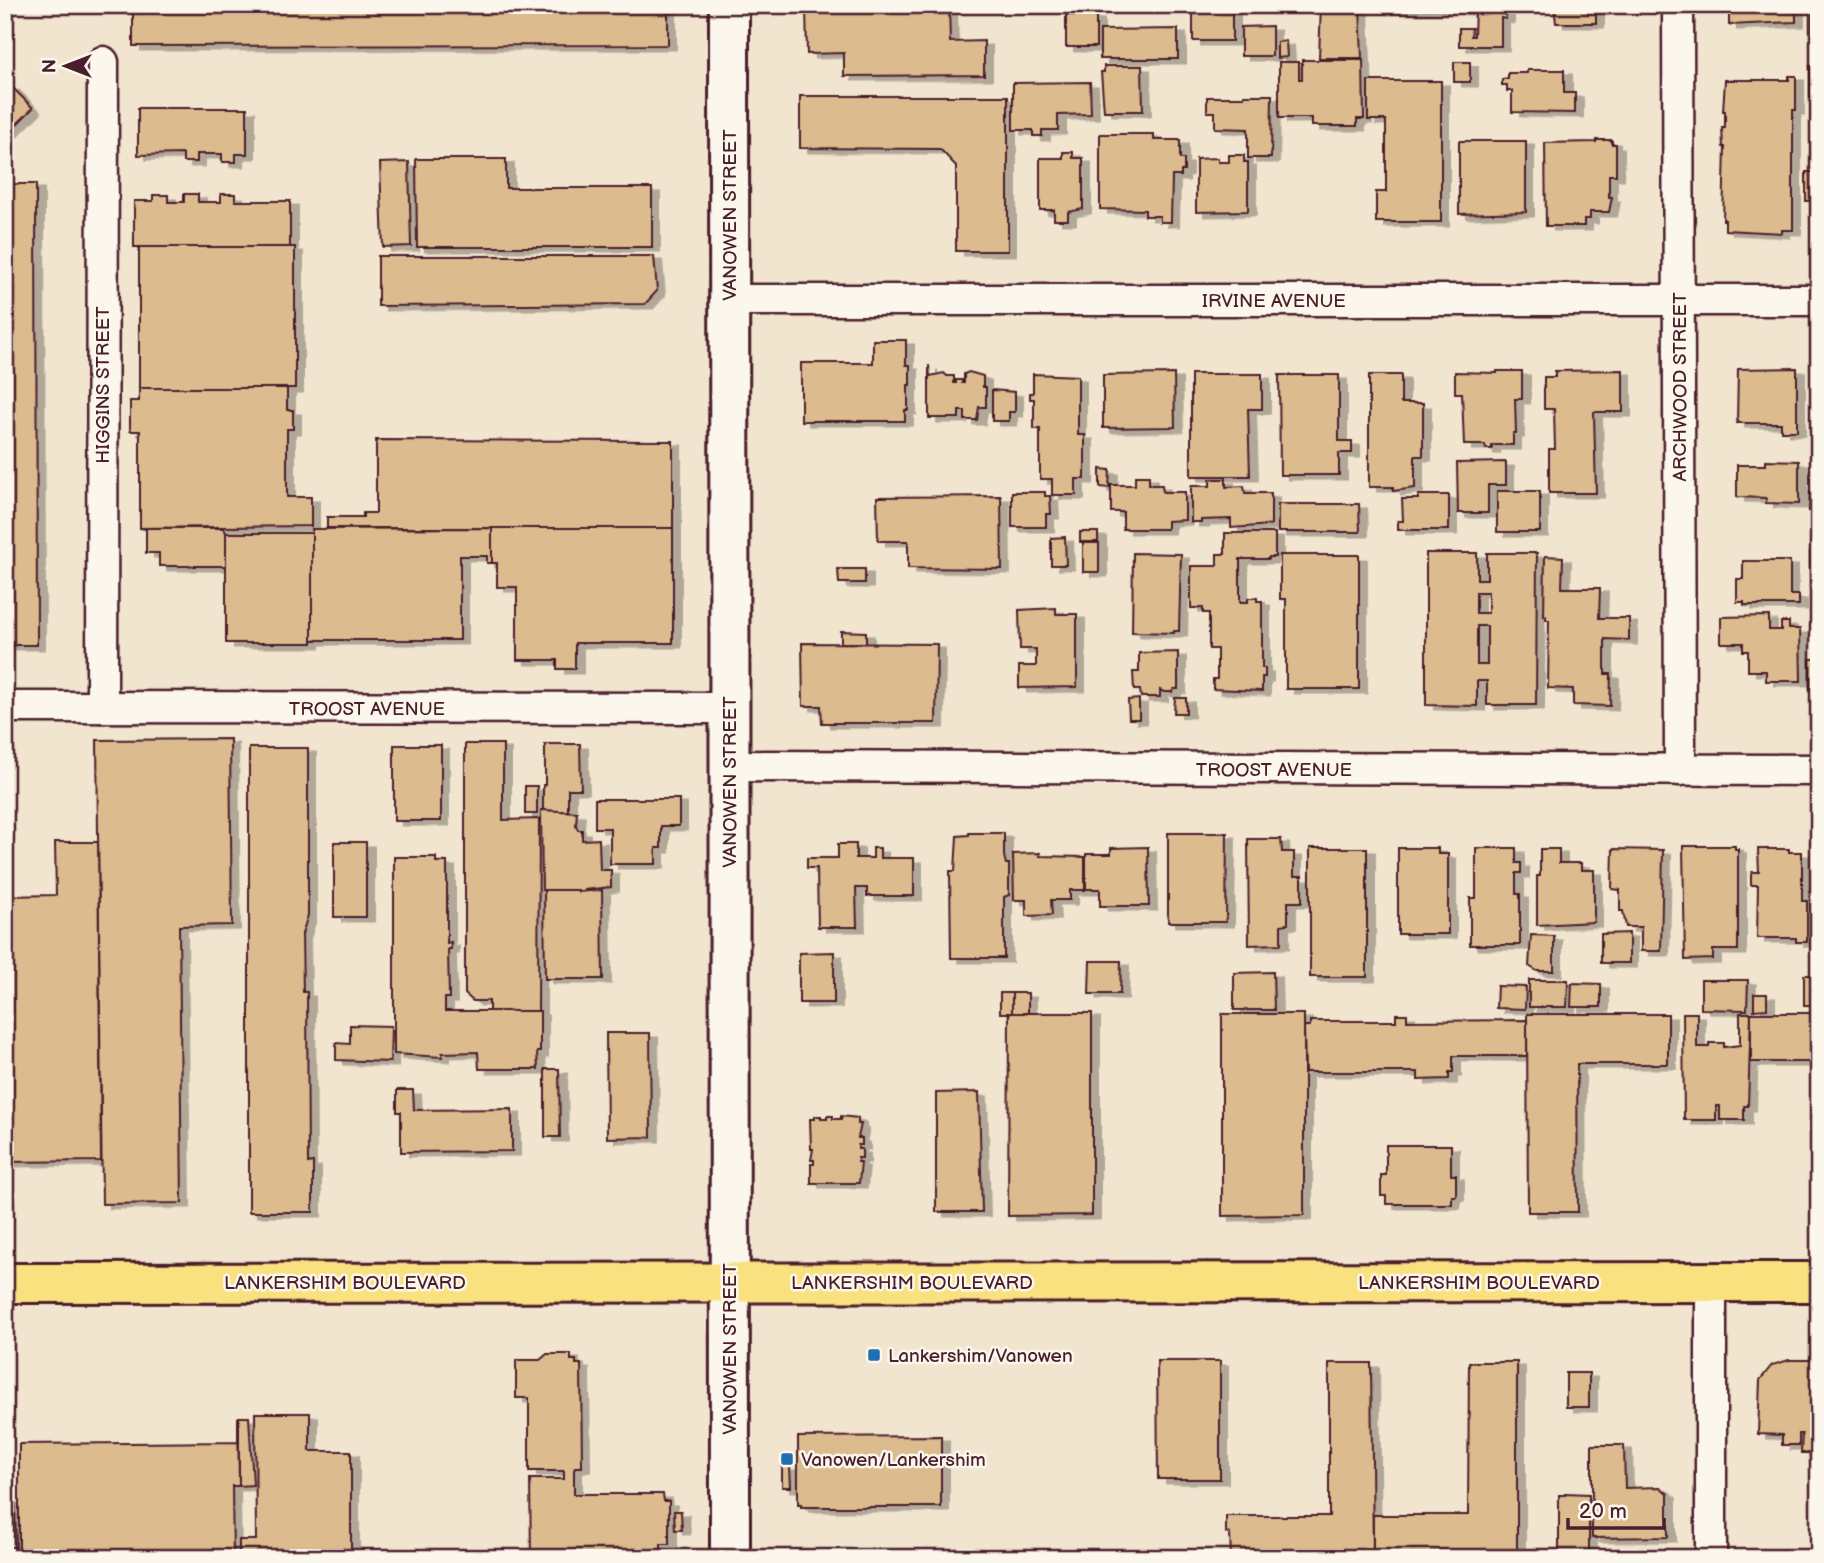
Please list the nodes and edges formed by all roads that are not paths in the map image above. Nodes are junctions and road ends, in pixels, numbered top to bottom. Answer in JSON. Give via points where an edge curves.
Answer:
{"nodes":[{"id":1,"x":729,"y":5,"type":"edge"},
{"id":2,"x":1678,"y":5,"type":"edge"},
{"id":3,"x":103,"y":62,"type":"dead end"},
{"id":4,"x":729,"y":300,"type":"junction"},
{"id":5,"x":1679,"y":300,"type":"junction"},
{"id":6,"x":1819,"y":300,"type":"edge"},
{"id":7,"x":5,"y":707,"type":"edge"},
{"id":8,"x":102,"y":707,"type":"junction"},
{"id":9,"x":729,"y":708,"type":"junction"},
{"id":10,"x":729,"y":766,"type":"junction"},
{"id":11,"x":1680,"y":769,"type":"junction"},
{"id":12,"x":1819,"y":770,"type":"edge"},
{"id":13,"x":729,"y":1282,"type":"junction"},
{"id":14,"x":1711,"y":1282,"type":"junction"},
{"id":15,"x":1819,"y":1282,"type":"edge"},
{"id":16,"x":5,"y":1283,"type":"edge"},
{"id":17,"x":730,"y":1558,"type":"edge"},
{"id":18,"x":1711,"y":1558,"type":"edge"}],
"edges":[{"from":1,"to":4,"type":"main road","name":"VANOWEN STREET"},
{"from":2,"to":5,"type":"street","name":"ARCHWOOD STREET"},
{"from":3,"to":8,"type":"street","name":"HIGGINS STREET"},
{"from":4,"to":5,"type":"street","name":"IRVINE AVENUE"},
{"from":4,"to":9,"type":"main road","name":"VANOWEN STREET"},
{"from":5,"to":6,"type":"street","name":"IRVINE AVENUE"},
{"from":5,"to":11,"type":"street","name":"ARCHWOOD STREET"},
{"from":7,"to":8,"type":"street","name":"TROOST AVENUE"},
{"from":8,"to":9,"type":"street","name":"TROOST AVENUE"},
{"from":9,"to":10,"type":"main road","name":"VANOWEN STREET"},
{"from":10,"to":11,"type":"street","name":"TROOST AVENUE"},
{"from":10,"to":13,"type":"main road","name":"VANOWEN STREET"},
{"from":11,"to":12,"type":"street","name":"TROOST AVENUE"},
{"from":13,"to":14,"type":"main road","name":"LANKERSHIM BOULEVARD"},
{"from":13,"to":16,"type":"main road","name":"LANKERSHIM BOULEVARD"},
{"from":13,"to":17,"type":"main road","name":"VANOWEN STREET"},
{"from":14,"to":15,"type":"main road","name":"LANKERSHIM BOULEVARD"},
{"from":14,"to":18,"type":"street"}]}
